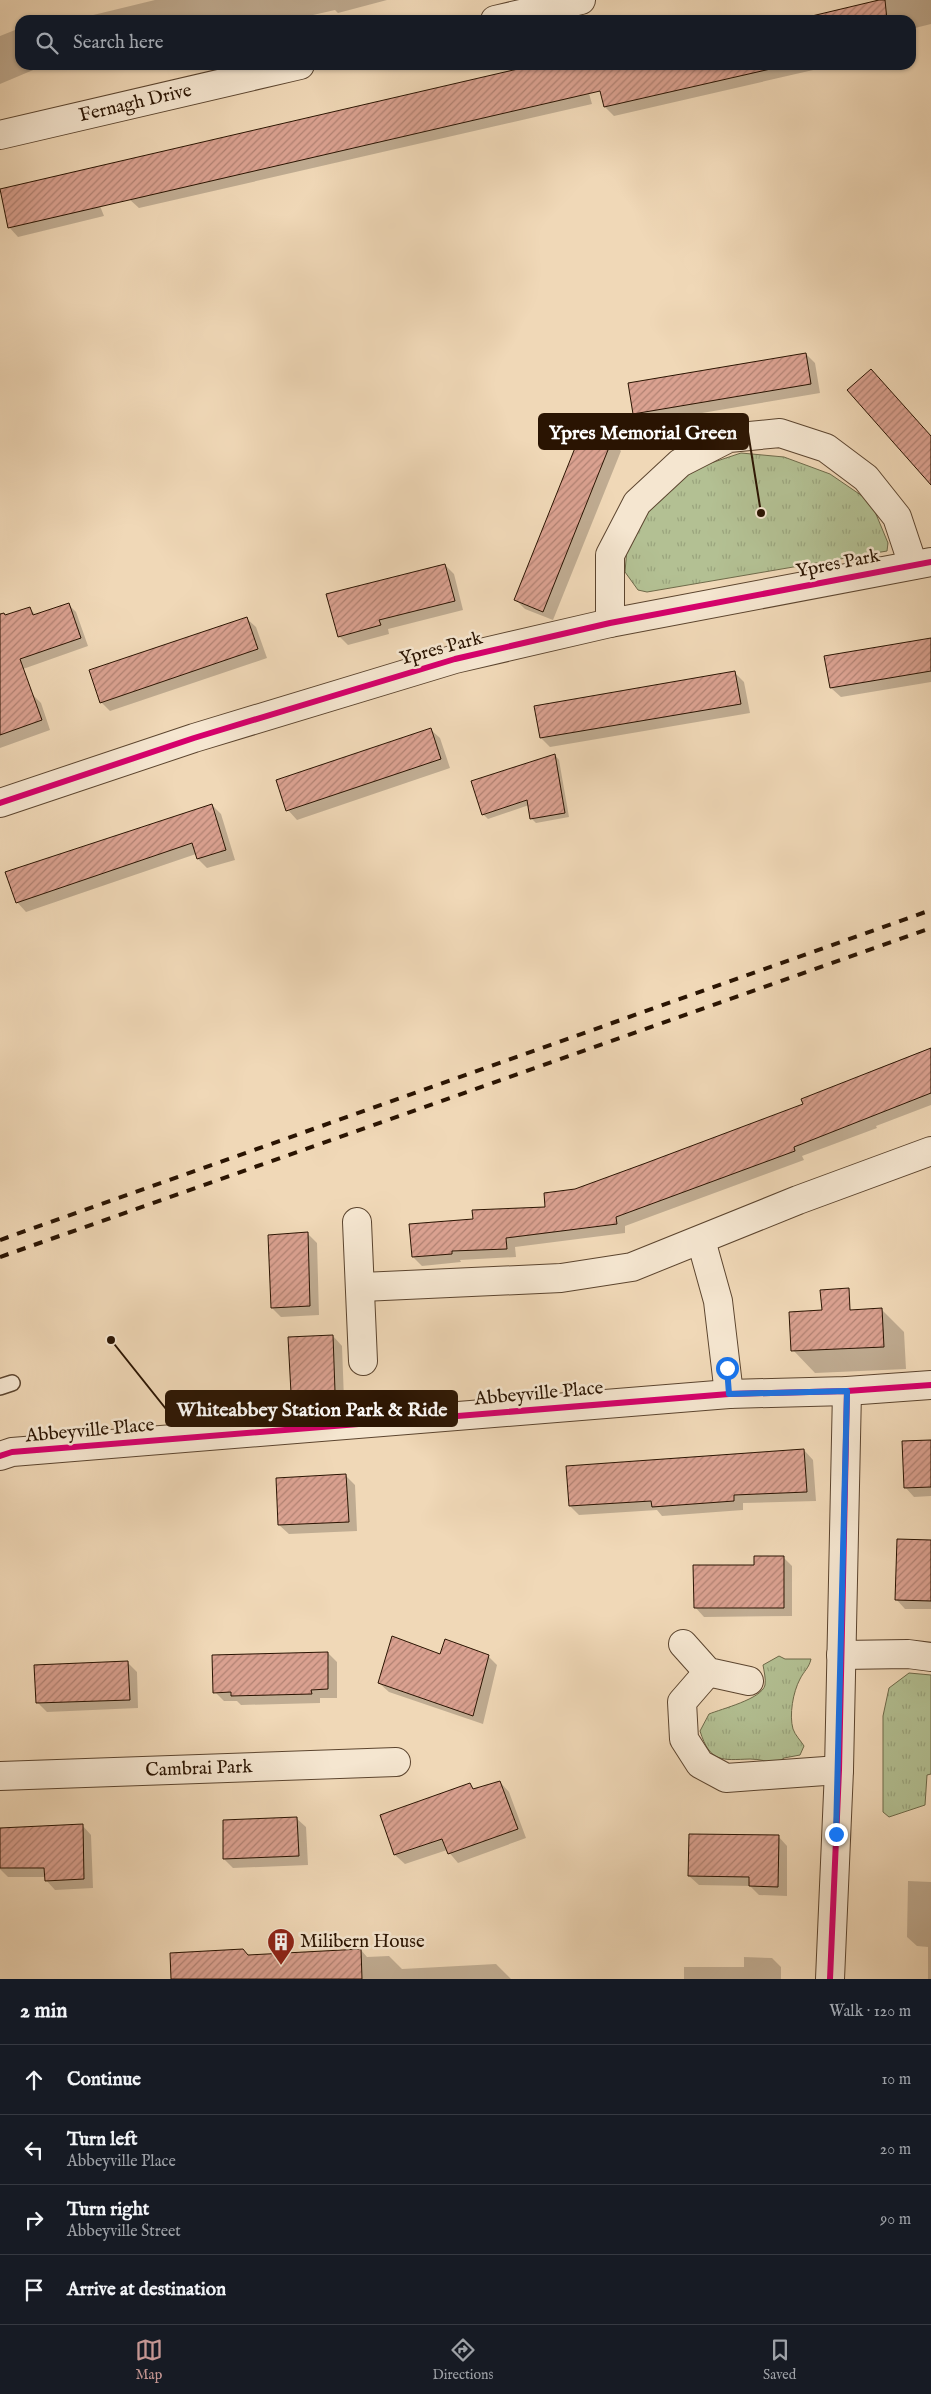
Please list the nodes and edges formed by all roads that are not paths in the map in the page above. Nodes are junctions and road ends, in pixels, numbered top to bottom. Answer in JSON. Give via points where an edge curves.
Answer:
{"nodes":[{"id":1,"x":581,"y":0,"type":"edge"},
{"id":2,"x":516,"y":15,"type":"edge"},
{"id":3,"x":279,"y":70,"type":"edge"},
{"id":4,"x":0,"y":135,"type":"edge"},
{"id":5,"x":922,"y":563,"type":"edge"},
{"id":6,"x":610,"y":623,"type":"junction"},
{"id":7,"x":0,"y":802,"type":"edge"},
{"id":8,"x":931,"y":1151,"type":"edge"},
{"id":9,"x":357,"y":1222,"type":"dead end"},
{"id":10,"x":701,"y":1240,"type":"junction"},
{"id":11,"x":362,"y":1287,"type":"junction"},
{"id":12,"x":363,"y":1361,"type":"dead end"},
{"id":13,"x":931,"y":1385,"type":"edge"},
{"id":14,"x":847,"y":1391,"type":"junction"},
{"id":15,"x":729,"y":1394,"type":"junction"},
{"id":16,"x":0,"y":1456,"type":"edge"},
{"id":17,"x":683,"y":1644,"type":"dead end"},
{"id":18,"x":840,"y":1655,"type":"junction"},
{"id":19,"x":931,"y":1657,"type":"edge"},
{"id":20,"x":708,"y":1672,"type":"junction"},
{"id":21,"x":749,"y":1680,"type":"dead end"},
{"id":22,"x":396,"y":1762,"type":"dead end"},
{"id":23,"x":839,"y":1770,"type":"junction"},
{"id":24,"x":0,"y":1776,"type":"edge"},
{"id":25,"x":830,"y":1979,"type":"edge"}],
"edges":[{"from":1,"to":2,"type":"street"},
{"from":3,"to":4,"type":"street","name":"Fernagh Drive"},
{"from":5,"to":6,"type":"street","name":"Ypres Park"},
{"from":5,"to":6,"type":"street","name":"Ypres Park","via":[[897,517],[866,478],[826,448],[780,432],[729,438],[680,463],[637,503],[610,555]]},
{"from":6,"to":7,"type":"street","name":"Ypres Park","via":[[456,659],[194,738]]},
{"from":8,"to":10,"type":"street"},
{"from":9,"to":11,"type":"street"},
{"from":10,"to":11,"type":"street","via":[[632,1267],[561,1278]]},
{"from":10,"to":15,"type":"street","via":[[718,1301]]},
{"from":11,"to":12,"type":"street"},
{"from":13,"to":14,"type":"street","name":"Abbeyville Place"},
{"from":14,"to":15,"type":"street","name":"Abbeyville Place"},
{"from":14,"to":18,"type":"street"},
{"from":15,"to":16,"type":"street","name":"Abbeyville Place","via":[[22,1451]]},
{"from":17,"to":20,"type":"street"},
{"from":18,"to":19,"type":"street"},
{"from":18,"to":23,"type":"street"},
{"from":20,"to":21,"type":"street"},
{"from":20,"to":23,"type":"street","via":[[682,1702],[684,1739],[700,1764],[726,1778]]},
{"from":22,"to":24,"type":"street","name":"Cambrai Park"},
{"from":23,"to":25,"type":"street"}]}
